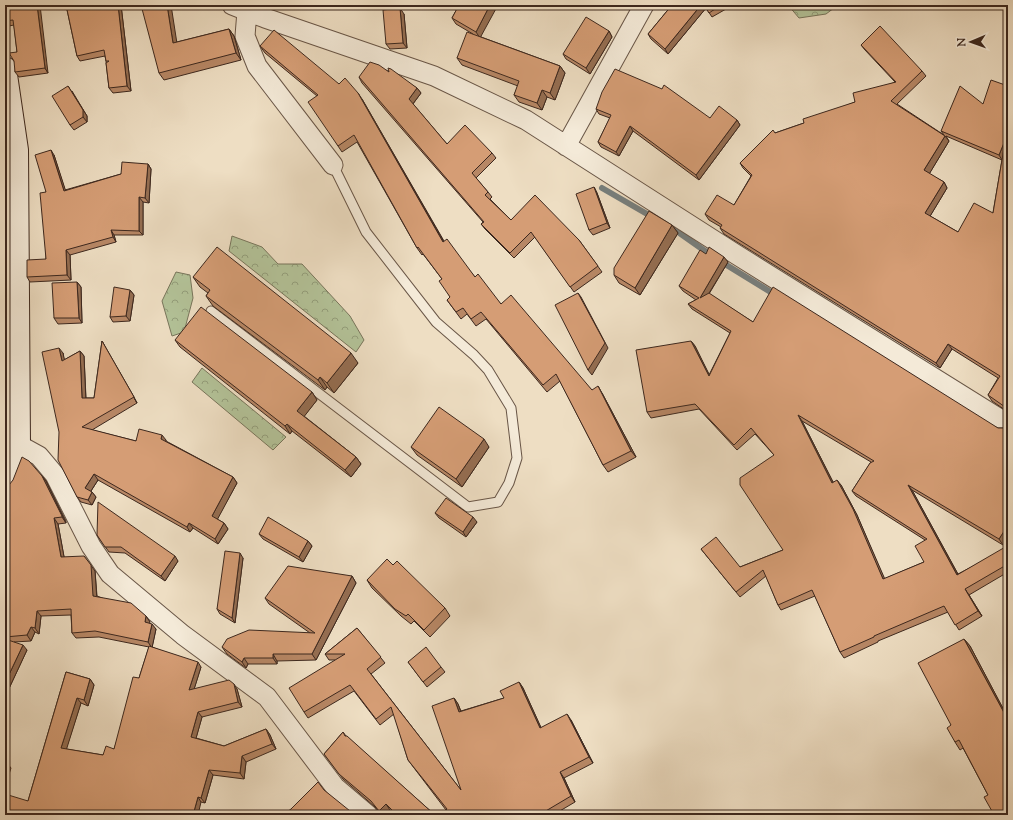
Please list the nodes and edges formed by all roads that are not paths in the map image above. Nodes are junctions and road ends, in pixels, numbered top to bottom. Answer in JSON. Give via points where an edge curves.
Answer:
{"nodes":[{"id":1,"x":644,"y":5,"type":"edge"},
{"id":2,"x":243,"y":7,"type":"edge"},
{"id":3,"x":5,"y":68,"type":"edge"},
{"id":4,"x":566,"y":146,"type":"junction"},
{"id":5,"x":333,"y":165,"type":"joint"},
{"id":6,"x":211,"y":311,"type":"edge"},
{"id":7,"x":1008,"y":424,"type":"edge"},
{"id":8,"x":19,"y":445,"type":"junction"},
{"id":9,"x":6,"y":475,"type":"edge"},
{"id":10,"x":368,"y":815,"type":"edge"}],
"edges":[{"from":1,"to":4,"type":"street"},
{"from":2,"to":4,"type":"street","via":[[434,76],[526,120]]},
{"from":2,"to":5,"type":"street","via":[[245,36],[257,66]]},
{"from":3,"to":8,"type":"street","via":[[17,150]]},
{"from":4,"to":7,"type":"street","via":[[737,256]]},
{"from":5,"to":6,"type":"lane","via":[[366,232],[436,322],[488,370],[511,408],[518,458],[509,483],[498,502],[468,507]]},
{"from":8,"to":9,"type":"street"},
{"from":8,"to":10,"type":"street","via":[[39,456],[55,475],[91,546],[110,574],[183,635],[267,697],[335,787]]}]}
